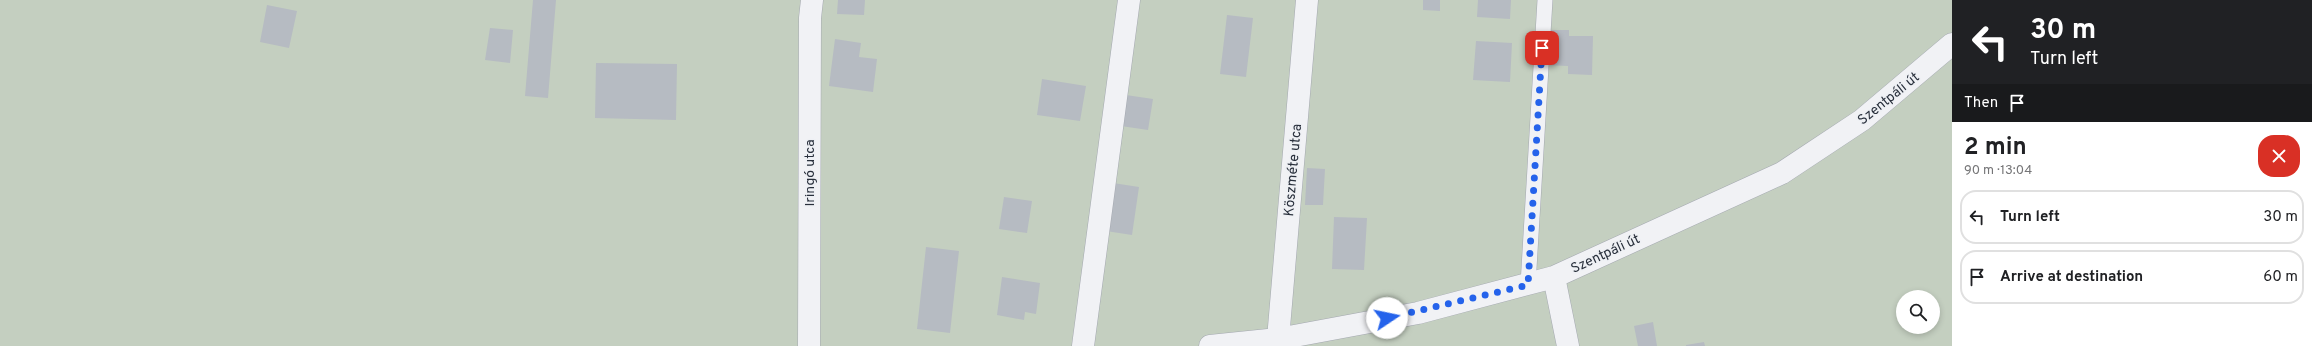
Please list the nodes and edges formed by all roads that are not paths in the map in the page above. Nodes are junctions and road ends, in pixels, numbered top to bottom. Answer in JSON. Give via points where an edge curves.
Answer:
{"nodes":[{"id":1,"x":812,"y":0,"type":"edge"},
{"id":2,"x":1129,"y":0,"type":"edge"},
{"id":3,"x":1307,"y":0,"type":"edge"},
{"id":4,"x":1545,"y":0,"type":"edge"},
{"id":5,"x":1952,"y":44,"type":"edge"},
{"id":6,"x":1554,"y":277,"type":"junction"},
{"id":7,"x":1528,"y":285,"type":"junction"},
{"id":8,"x":1278,"y":339,"type":"junction"},
{"id":9,"x":808,"y":346,"type":"edge"},
{"id":10,"x":1083,"y":346,"type":"edge"},
{"id":11,"x":1210,"y":346,"type":"edge"},
{"id":12,"x":1568,"y":346,"type":"edge"}],
"edges":[{"from":1,"to":9,"type":"street","name":"Iringó utca"},
{"from":2,"to":10,"type":"street"},
{"from":3,"to":8,"type":"street","name":"Köszméte utca"},
{"from":4,"to":7,"type":"lane"},
{"from":5,"to":6,"type":"street","name":"Szentpáli út","via":[[1862,120],[1782,173]]},
{"from":6,"to":7,"type":"street","name":"Szentpáli út"},
{"from":6,"to":12,"type":"street"},
{"from":7,"to":8,"type":"street","name":"Szentpáli út","via":[[1418,313]]},
{"from":8,"to":11,"type":"street","name":"Szentpáli út"}]}
